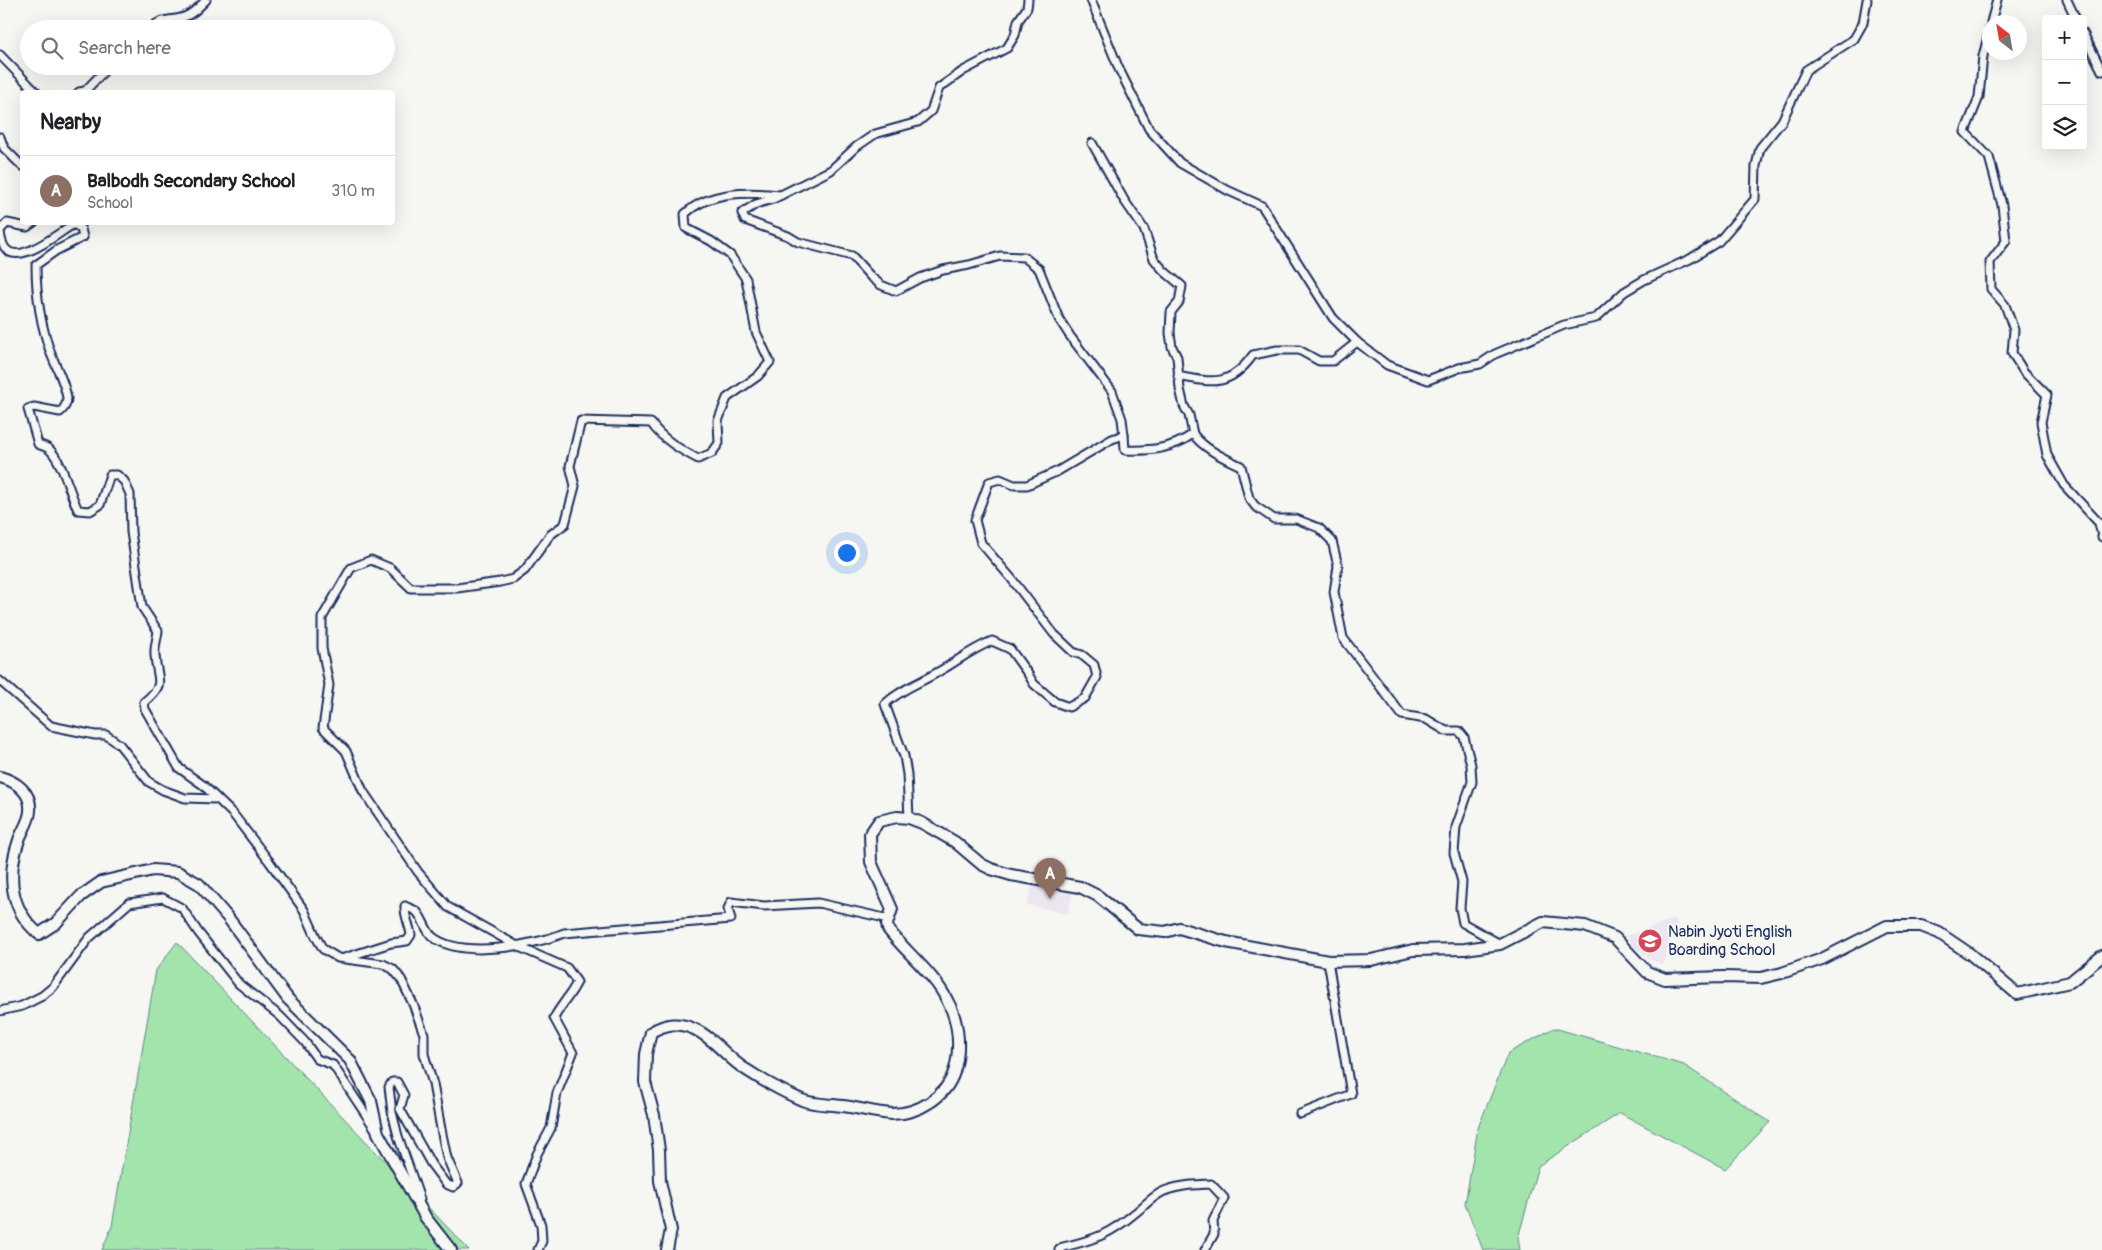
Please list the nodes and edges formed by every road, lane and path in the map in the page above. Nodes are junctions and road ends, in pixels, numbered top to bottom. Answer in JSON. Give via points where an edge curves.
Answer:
{"nodes":[{"id":1,"x":206,"y":0,"type":"edge"},
{"id":2,"x":1028,"y":0,"type":"edge"},
{"id":3,"x":1091,"y":0,"type":"edge"},
{"id":4,"x":1867,"y":0,"type":"edge"},
{"id":5,"x":1997,"y":0,"type":"edge"},
{"id":6,"x":2067,"y":0,"type":"edge"},
{"id":7,"x":1993,"y":15,"type":"edge"},
{"id":8,"x":2074,"y":15,"type":"edge"},
{"id":9,"x":166,"y":20,"type":"edge"},
{"id":10,"x":2087,"y":41,"type":"edge"},
{"id":11,"x":0,"y":55,"type":"edge"},
{"id":12,"x":1983,"y":60,"type":"edge"},
{"id":13,"x":2102,"y":71,"type":"edge"},
{"id":14,"x":100,"y":75,"type":"edge"},
{"id":15,"x":34,"y":90,"type":"edge"},
{"id":16,"x":86,"y":90,"type":"edge"},
{"id":17,"x":0,"y":137,"type":"edge"},
{"id":18,"x":1092,"y":143,"type":"dead end"},
{"id":19,"x":20,"y":164,"type":"edge"},
{"id":20,"x":781,"y":195,"type":"junction"},
{"id":21,"x":30,"y":225,"type":"edge"},
{"id":22,"x":72,"y":225,"type":"edge"},
{"id":23,"x":75,"y":225,"type":"edge"},
{"id":24,"x":1357,"y":342,"type":"junction"},
{"id":25,"x":1178,"y":376,"type":"junction"},
{"id":26,"x":1193,"y":434,"type":"junction"},
{"id":27,"x":1124,"y":435,"type":"junction"},
{"id":28,"x":2102,"y":537,"type":"edge"},
{"id":29,"x":0,"y":681,"type":"edge"},
{"id":30,"x":0,"y":777,"type":"edge"},
{"id":31,"x":216,"y":799,"type":"junction"},
{"id":32,"x":909,"y":818,"type":"junction"},
{"id":33,"x":889,"y":919,"type":"junction"},
{"id":34,"x":1500,"y":944,"type":"junction"},
{"id":35,"x":519,"y":947,"type":"junction"},
{"id":36,"x":2102,"y":956,"type":"edge"},
{"id":37,"x":344,"y":958,"type":"junction"},
{"id":38,"x":1328,"y":961,"type":"junction"},
{"id":39,"x":0,"y":1011,"type":"edge"},
{"id":40,"x":1300,"y":1114,"type":"dead end"},
{"id":41,"x":378,"y":1133,"type":"junction"},
{"id":42,"x":426,"y":1218,"type":"junction"},
{"id":43,"x":451,"y":1250,"type":"edge"},
{"id":44,"x":538,"y":1250,"type":"edge"},
{"id":45,"x":667,"y":1250,"type":"edge"},
{"id":46,"x":1058,"y":1250,"type":"edge"},
{"id":47,"x":1205,"y":1250,"type":"edge"}],
"edges":[{"from":1,"to":9,"type":"street","via":[[192,14]]},
{"from":2,"to":20,"type":"street","via":[[1007,48],[939,88],[931,112],[918,122],[875,134],[831,170]]},
{"from":3,"to":24,"type":"street","via":[[1119,69],[1149,129],[1180,163],[1262,206],[1334,318]]},
{"from":4,"to":24,"type":"street","via":[[1862,23],[1854,39],[1806,70],[1782,121],[1760,148],[1755,199],[1719,240],[1690,259],[1624,292],[1596,318],[1564,325],[1495,354],[1480,364],[1428,380],[1387,365]]},
{"from":5,"to":7,"type":"street"},
{"from":6,"to":8,"type":"street"},
{"from":10,"to":13,"type":"street"},
{"from":11,"to":15,"type":"street"},
{"from":12,"to":28,"type":"street","via":[[1979,98],[1965,132],[1989,157],[2002,205],[2006,241],[1990,262],[1991,289],[2005,305],[2014,330],[2012,353],[2024,372],[2047,395],[2041,422],[2047,455],[2064,485],[2099,523]]},
{"from":14,"to":16,"type":"street"},
{"from":17,"to":19,"type":"street","via":[[4,148]]},
{"from":18,"to":25,"type":"street","via":[[1144,229],[1154,258],[1182,286],[1179,302],[1171,312],[1170,333]]},
{"from":20,"to":27,"type":"street","via":[[742,213],[745,220],[798,242],[852,256],[881,285],[896,291],[943,270],[1000,256],[1024,257],[1039,270],[1059,319],[1112,391],[1122,418]]},
{"from":20,"to":35,"type":"street","via":[[730,194],[695,204],[685,214],[686,228],[730,255],[746,279],[756,332],[770,362],[758,376],[727,398],[718,421],[719,443],[712,453],[698,459],[661,435],[651,423],[581,421],[570,466],[575,486],[565,524],[550,535],[526,570],[513,579],[457,588],[411,588],[390,568],[371,560],[351,568],[322,618],[322,648],[328,685],[322,728],[346,751],[363,791],[448,907]]},
{"from":21,"to":22,"type":"street","via":[[27,228],[8,223],[0,230],[1,242],[7,251],[20,255],[31,251]]},
{"from":23,"to":31,"type":"street","via":[[81,229],[82,237],[36,265],[36,288],[44,329],[62,381],[67,400],[65,408],[60,412],[34,407],[28,409],[38,444],[50,450],[64,473],[78,510],[90,510],[100,505],[110,475],[118,475],[124,481],[130,494],[131,532],[142,607],[158,631],[155,656],[160,678],[155,693],[144,702],[144,709],[179,768],[203,784]]},
{"from":24,"to":25,"type":"street","via":[[1333,360],[1319,361],[1299,350],[1277,350],[1253,355],[1230,379],[1207,382]]},
{"from":25,"to":26,"type":"street"},
{"from":26,"to":27,"type":"street","via":[[1178,444],[1145,451],[1125,450]]},
{"from":26,"to":34,"type":"street","via":[[1216,453],[1241,466],[1249,498],[1255,506],[1274,519],[1296,519],[1320,528],[1332,541],[1338,566],[1334,592],[1343,638],[1402,716],[1426,719],[1446,731],[1459,731],[1464,737],[1472,782],[1456,827],[1454,853],[1462,882],[1460,908],[1463,923]]},
{"from":27,"to":32,"type":"street","via":[[1027,485],[1014,485],[1000,479],[989,482],[975,520],[982,543],[1054,634],[1073,652],[1082,654],[1094,665],[1097,677],[1085,698],[1069,707],[1055,702],[1034,684],[1010,649],[992,641],[897,693],[885,704],[904,756]]},
{"from":29,"to":31,"type":"street","via":[[51,726],[95,736],[106,735],[119,744],[148,782],[185,798]]},
{"from":30,"to":41,"type":"main road","via":[[13,781],[27,794],[30,811],[11,867],[13,895],[30,926],[39,934],[56,923],[80,896],[101,882],[153,870],[178,872],[199,884],[288,999],[350,1060],[372,1101]]},
{"from":31,"to":37,"type":"street","via":[[233,814],[279,874],[304,910],[323,949]]},
{"from":32,"to":33,"type":"main road","via":[[879,821],[870,834],[871,862],[892,909]]},
{"from":32,"to":38,"type":"main road","via":[[955,842],[990,869],[1080,887],[1098,896],[1138,929],[1165,932],[1180,928],[1226,942]]},
{"from":33,"to":35,"type":"street","via":[[818,903],[764,906],[731,902],[728,909],[731,919],[564,933]]},
{"from":33,"to":45,"type":"main road","via":[[888,929],[940,988],[953,1012],[958,1047],[956,1066],[943,1093],[912,1110],[892,1114],[816,1104],[801,1100],[743,1069],[696,1030],[675,1023],[658,1028],[652,1032],[649,1041],[644,1082],[654,1115],[660,1182],[671,1230]]},
{"from":34,"to":36,"type":"main road","via":[[1543,922],[1585,926],[1615,938],[1646,972],[1665,979],[1761,978],[1822,959],[1887,926],[1922,926],[1970,954],[2017,994],[2070,982]]},
{"from":34,"to":38,"type":"main road","via":[[1465,949],[1413,950],[1371,960]]},
{"from":35,"to":37,"type":"street","via":[[460,948],[442,942],[432,936],[417,912],[405,906],[412,935],[407,941]]},
{"from":35,"to":44,"type":"street","via":[[567,968],[577,982],[554,1018],[572,1053],[559,1085],[551,1128],[526,1184],[541,1225],[542,1241]]},
{"from":37,"to":42,"type":"street","via":[[383,964],[393,969],[413,1004],[424,1034],[424,1054],[445,1148],[458,1183],[453,1187],[446,1184],[431,1164],[400,1108],[404,1095],[397,1082],[392,1082],[389,1087],[398,1136]]},
{"from":38,"to":40,"type":"street","via":[[1351,1094]]},
{"from":39,"to":41,"type":"street","via":[[22,1006],[52,987],[89,938],[129,903],[163,898],[182,908],[239,984],[280,1016],[317,1059],[333,1065]]},
{"from":41,"to":42,"type":"main road"},
{"from":42,"to":43,"type":"main road"},
{"from":46,"to":47,"type":"street","via":[[1098,1238],[1163,1192],[1211,1184],[1224,1198],[1213,1221],[1214,1234]]}]}
